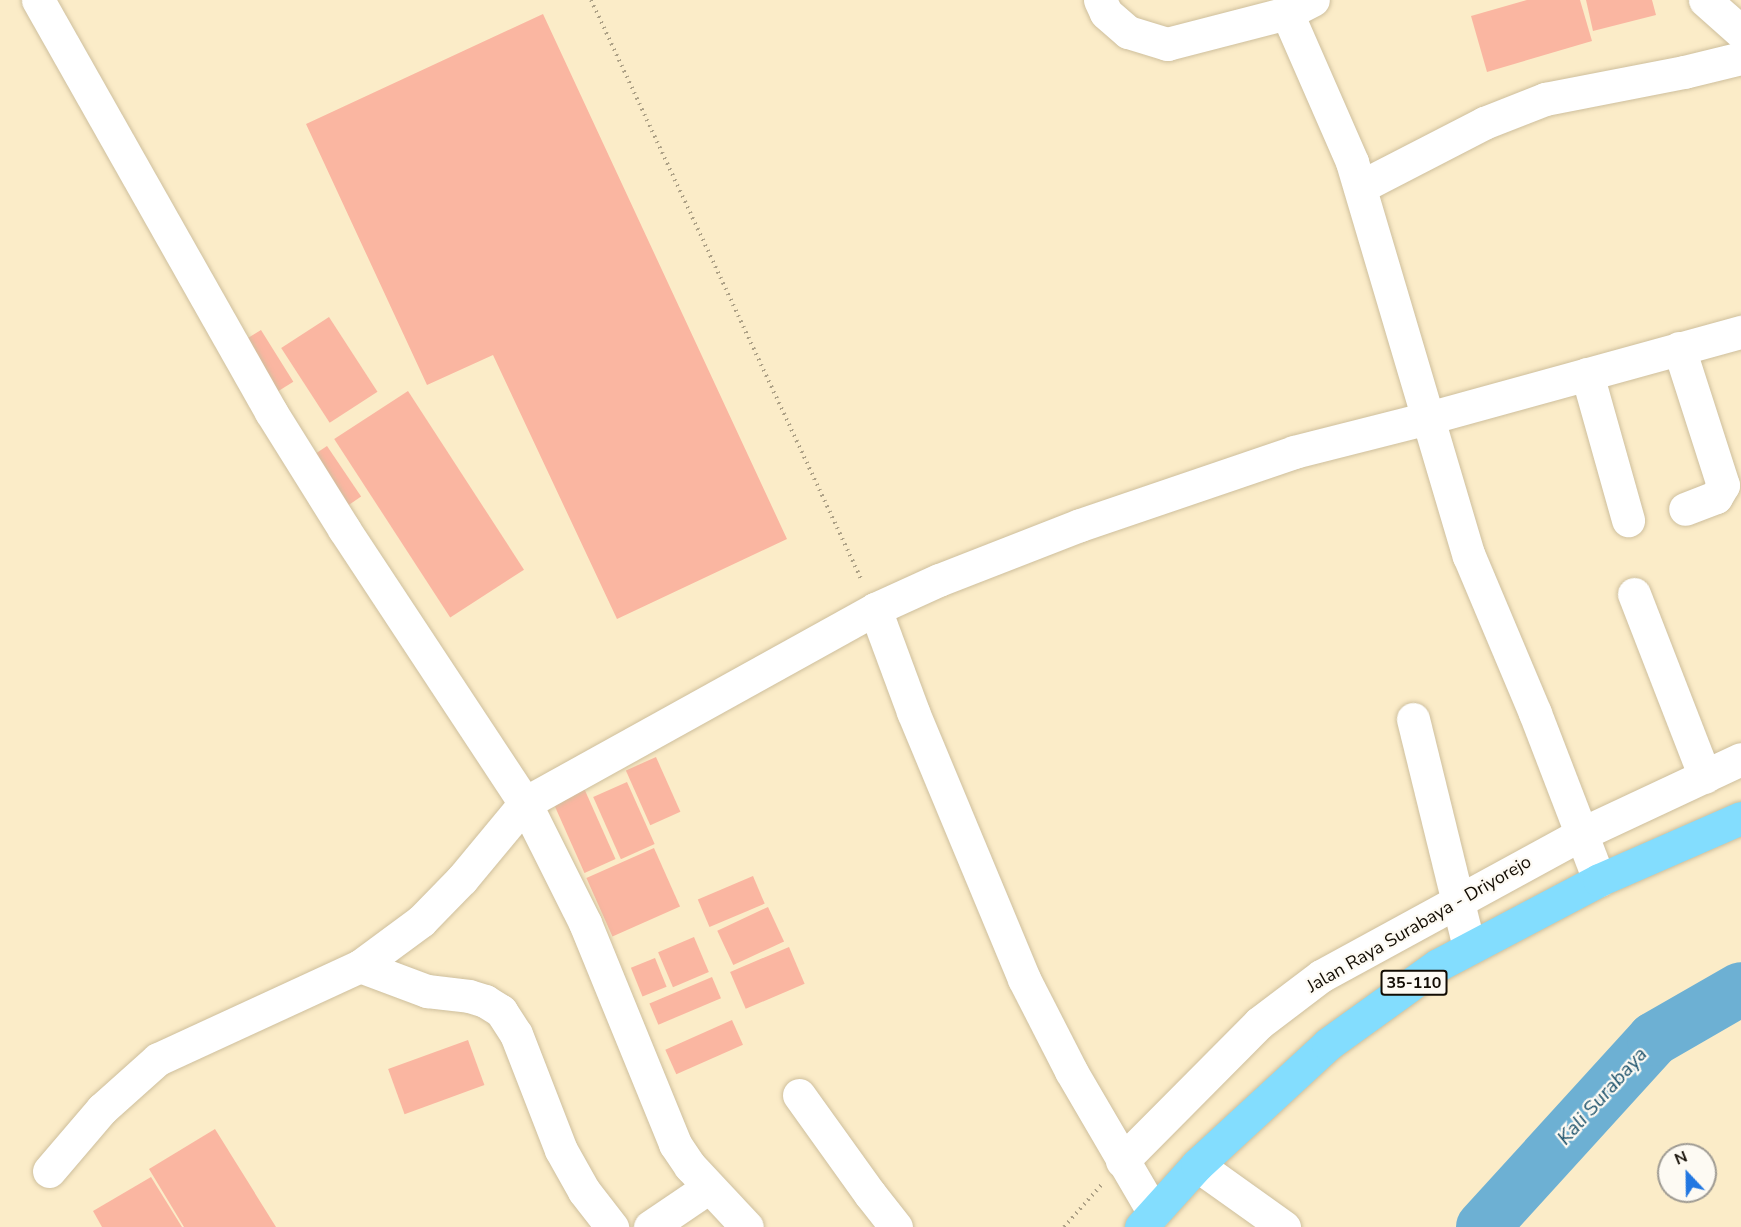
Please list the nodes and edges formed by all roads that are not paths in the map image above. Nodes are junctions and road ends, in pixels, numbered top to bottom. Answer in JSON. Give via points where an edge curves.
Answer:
{"nodes":[{"id":1,"x":38,"y":0,"type":"edge"},
{"id":2,"x":1100,"y":0,"type":"edge"},
{"id":3,"x":1705,"y":0,"type":"edge"},
{"id":4,"x":1300,"y":6,"type":"edge"},
{"id":5,"x":1741,"y":32,"type":"edge"},
{"id":6,"x":1741,"y":58,"type":"edge"},
{"id":7,"x":1360,"y":187,"type":"junction"},
{"id":8,"x":1741,"y":332,"type":"edge"},
{"id":9,"x":1678,"y":348,"type":"junction"},
{"id":10,"x":1587,"y":374,"type":"junction"},
{"id":11,"x":1428,"y":418,"type":"junction"},
{"id":12,"x":1685,"y":509,"type":"dead end"},
{"id":13,"x":1629,"y":520,"type":"dead end"},
{"id":14,"x":1634,"y":594,"type":"dead end"},
{"id":15,"x":875,"y":609,"type":"junction"},
{"id":16,"x":1413,"y":719,"type":"dead end"},
{"id":17,"x":1741,"y":759,"type":"edge"},
{"id":18,"x":1705,"y":777,"type":"junction"},
{"id":19,"x":525,"y":803,"type":"junction"},
{"id":20,"x":1741,"y":818,"type":"edge"},
{"id":21,"x":1583,"y":832,"type":"junction"},
{"id":22,"x":1599,"y":880,"type":"junction"},
{"id":23,"x":1456,"y":900,"type":"junction"},
{"id":24,"x":1469,"y":947,"type":"junction"},
{"id":25,"x":360,"y":966,"type":"junction"},
{"id":26,"x":799,"y":1095,"type":"dead end"},
{"id":27,"x":1122,"y":1161,"type":"junction"},
{"id":28,"x":1197,"y":1165,"type":"junction"},
{"id":29,"x":49,"y":1171,"type":"dead end"},
{"id":30,"x":709,"y":1187,"type":"junction"},
{"id":31,"x":1148,"y":1220,"type":"edge"},
{"id":32,"x":612,"y":1227,"type":"edge"},
{"id":33,"x":650,"y":1227,"type":"edge"},
{"id":34,"x":747,"y":1227,"type":"edge"},
{"id":35,"x":896,"y":1227,"type":"edge"},
{"id":36,"x":1284,"y":1227,"type":"edge"}],
"edges":[{"from":1,"to":19,"type":"street","via":[[271,412]]},
{"from":2,"to":4,"type":"street","via":[[1106,13],[1128,32],[1167,44]]},
{"from":3,"to":5,"type":"street"},
{"from":4,"to":7,"type":"street"},
{"from":6,"to":7,"type":"street","via":[[1545,99],[1484,123]]},
{"from":7,"to":11,"type":"street"},
{"from":8,"to":9,"type":"street"},
{"from":9,"to":10,"type":"street"},
{"from":9,"to":12,"type":"street","via":[[1723,485],[1716,497]]},
{"from":10,"to":11,"type":"street"},
{"from":10,"to":13,"type":"street"},
{"from":11,"to":15,"type":"street","via":[[1294,452],[1103,518],[939,580]]},
{"from":11,"to":21,"type":"street","via":[[1469,556]]},
{"from":14,"to":18,"type":"street"},
{"from":15,"to":19,"type":"street"},
{"from":15,"to":27,"type":"street","via":[[913,712],[1024,979]]},
{"from":16,"to":23,"type":"street"},
{"from":17,"to":18,"type":"street","name":"Jalan Raya Surabaya - Driyorejo"},
{"from":18,"to":21,"type":"street","name":"Jalan Raya Surabaya - Driyorejo"},
{"from":19,"to":25,"type":"street","via":[[421,921]]},
{"from":19,"to":30,"type":"street","via":[[585,923],[664,1122],[680,1151]]},
{"from":20,"to":22,"type":"main road","number":"35-110"},
{"from":21,"to":22,"type":"street"},
{"from":21,"to":23,"type":"street","name":"Jalan Raya Surabaya - Driyorejo"},
{"from":22,"to":24,"type":"main road","number":"35-110"},
{"from":23,"to":24,"type":"street"},
{"from":23,"to":27,"type":"street","name":"Jalan Raya Surabaya - Driyorejo","via":[[1321,976],[1259,1023]]},
{"from":24,"to":28,"type":"main road","number":"35-110","via":[[1328,1044]]},
{"from":25,"to":29,"type":"street","via":[[158,1059],[102,1109]]},
{"from":25,"to":32,"type":"street","via":[[427,991],[485,1000],[501,1011],[516,1034],[561,1150],[584,1191]]},
{"from":26,"to":35,"type":"street"},
{"from":27,"to":31,"type":"street"},
{"from":28,"to":31,"type":"main road","number":"35-110"},
{"from":28,"to":36,"type":"street"},
{"from":30,"to":33,"type":"street"},
{"from":30,"to":34,"type":"street"}]}
